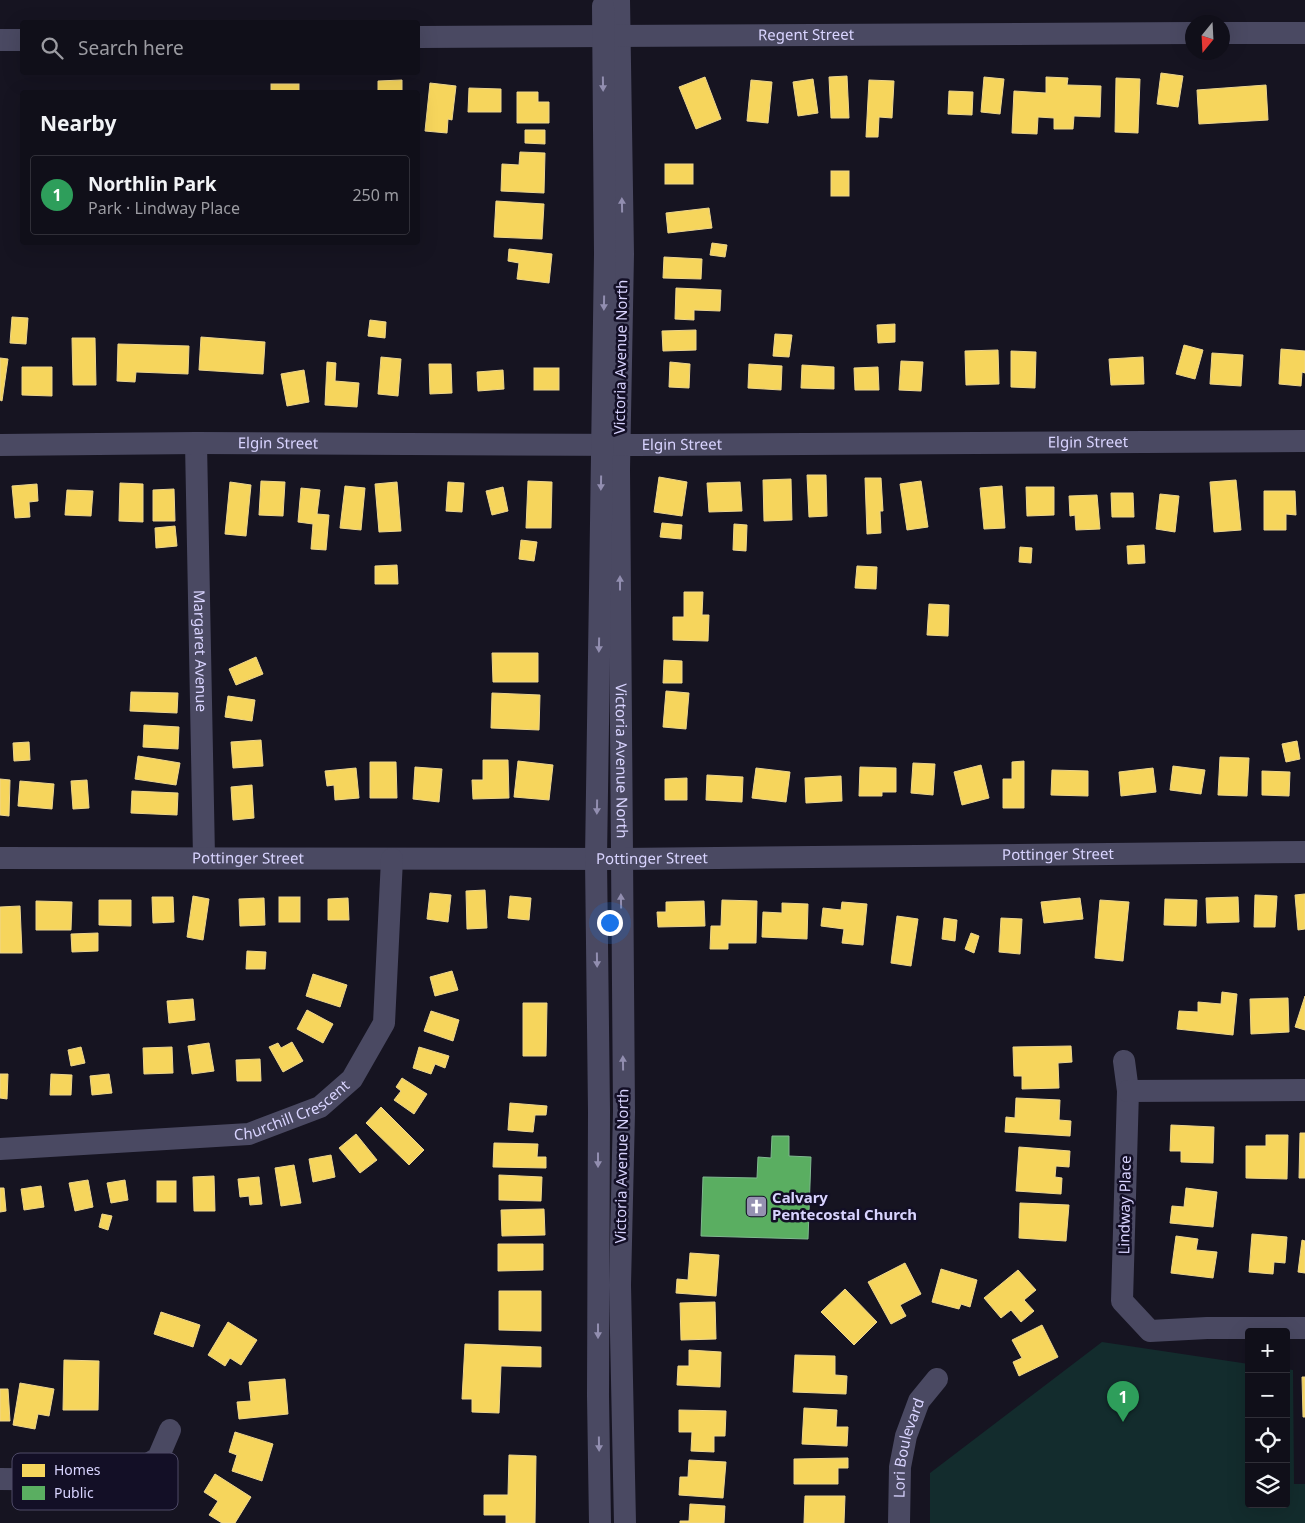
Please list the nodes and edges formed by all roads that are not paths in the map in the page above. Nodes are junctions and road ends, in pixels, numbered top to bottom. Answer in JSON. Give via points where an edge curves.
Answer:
{"nodes":[{"id":1,"x":603,"y":0,"type":"edge"},
{"id":2,"x":619,"y":0,"type":"edge"},
{"id":3,"x":1185,"y":33,"type":"edge"},
{"id":4,"x":1230,"y":33,"type":"edge"},
{"id":5,"x":1305,"y":33,"type":"edge"},
{"id":6,"x":611,"y":35,"type":"junction"},
{"id":7,"x":420,"y":36,"type":"edge"},
{"id":8,"x":0,"y":40,"type":"edge"},
{"id":9,"x":20,"y":40,"type":"edge"},
{"id":10,"x":1305,"y":441,"type":"edge"},
{"id":11,"x":196,"y":443,"type":"junction"},
{"id":12,"x":0,"y":445,"type":"edge"},
{"id":13,"x":611,"y":445,"type":"junction"},
{"id":14,"x":1305,"y":852,"type":"edge"},
{"id":15,"x":204,"y":857,"type":"junction"},
{"id":16,"x":0,"y":858,"type":"edge"},
{"id":17,"x":392,"y":859,"type":"junction"},
{"id":18,"x":596,"y":859,"type":"junction"},
{"id":19,"x":621,"y":859,"type":"junction"},
{"id":20,"x":1124,"y":1061,"type":"dead end"},
{"id":21,"x":1305,"y":1090,"type":"edge"},
{"id":22,"x":1128,"y":1091,"type":"junction"},
{"id":23,"x":0,"y":1149,"type":"edge"},
{"id":24,"x":1305,"y":1328,"type":"edge"},
{"id":25,"x":936,"y":1379,"type":"dead end"},
{"id":26,"x":598,"y":1396,"type":"junction"},
{"id":27,"x":624,"y":1397,"type":"junction"},
{"id":28,"x":170,"y":1430,"type":"dead end"},
{"id":29,"x":160,"y":1453,"type":"edge"},
{"id":30,"x":600,"y":1523,"type":"edge"},
{"id":31,"x":625,"y":1523,"type":"edge"},
{"id":32,"x":899,"y":1523,"type":"edge"}],
"edges":[{"from":1,"to":6,"type":"street","name":"Victoria Avenue North"},
{"from":2,"to":6,"type":"street","name":"Victoria Avenue North"},
{"from":3,"to":6,"type":"street","name":"Regent Street"},
{"from":4,"to":5,"type":"street"},
{"from":6,"to":7,"type":"street","name":"Regent Street"},
{"from":6,"to":13,"type":"street","name":"Victoria Avenue North","via":[[614,254]]},
{"from":8,"to":9,"type":"street"},
{"from":10,"to":13,"type":"street","name":"Elgin Street"},
{"from":11,"to":12,"type":"street","name":"Elgin Street"},
{"from":11,"to":13,"type":"street","name":"Elgin Street"},
{"from":11,"to":15,"type":"street","name":"Margaret Avenue"},
{"from":13,"to":18,"type":"street","name":"Victoria Avenue North","one_way":true},
{"from":19,"to":13,"type":"street","name":"Victoria Avenue North","one_way":true},
{"from":14,"to":19,"type":"street","name":"Pottinger Street"},
{"from":15,"to":16,"type":"street","name":"Pottinger Street"},
{"from":15,"to":17,"type":"street","name":"Pottinger Street"},
{"from":17,"to":18,"type":"street","name":"Pottinger Street"},
{"from":17,"to":23,"type":"street","name":"Churchill Crescent","via":[[384,1023],[352,1079],[320,1107],[249,1134]]},
{"from":18,"to":19,"type":"street","name":"Pottinger Street"},
{"from":18,"to":26,"type":"street","name":"Victoria Avenue North","one_way":true},
{"from":27,"to":19,"type":"street","name":"Victoria Avenue North","one_way":true,"via":[[620,1285],[624,1112]]},
{"from":20,"to":22,"type":"street","name":"Lindway Place"},
{"from":21,"to":22,"type":"street"},
{"from":22,"to":24,"type":"street","name":"Lindway Place","via":[[1122,1301],[1150,1331]]},
{"from":25,"to":32,"type":"street","name":"Lori Boulevard","via":[[919,1401],[906,1436],[900,1467]]},
{"from":26,"to":27,"type":"street"},
{"from":26,"to":30,"type":"street","name":"Victoria Avenue North","one_way":true},
{"from":27,"to":31,"type":"street","name":"Victoria Avenue North"},
{"from":28,"to":29,"type":"street"}]}
